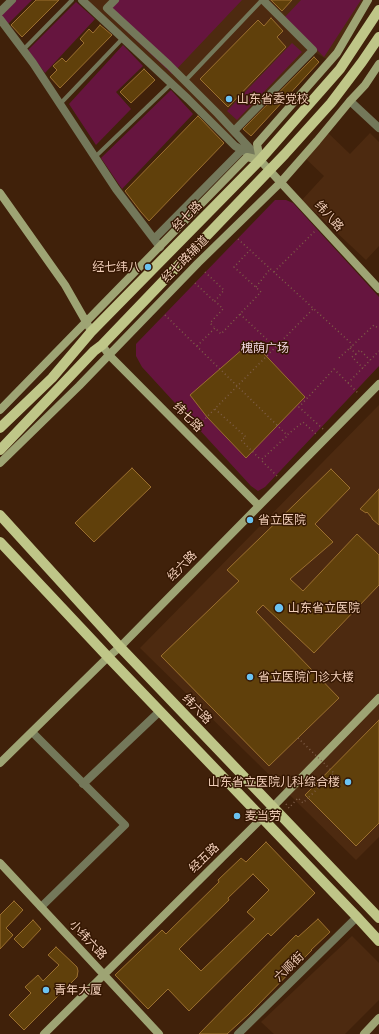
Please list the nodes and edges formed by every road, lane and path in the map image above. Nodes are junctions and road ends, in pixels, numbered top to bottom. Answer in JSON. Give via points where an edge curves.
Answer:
{"nodes":[{"id":1,"x":12,"y":0,"type":"edge"},
{"id":2,"x":72,"y":0,"type":"edge"},
{"id":3,"x":82,"y":0,"type":"edge"},
{"id":4,"x":115,"y":0,"type":"edge"},
{"id":5,"x":263,"y":0,"type":"edge"},
{"id":6,"x":368,"y":0,"type":"edge"},
{"id":7,"x":379,"y":10,"type":"edge"},
{"id":8,"x":0,"y":12,"type":"edge"},
{"id":9,"x":0,"y":19,"type":"edge"},
{"id":10,"x":379,"y":37,"type":"edge"},
{"id":11,"x":123,"y":38,"type":"junction"},
{"id":12,"x":23,"y":50,"type":"junction"},
{"id":13,"x":379,"y":64,"type":"edge"},
{"id":14,"x":185,"y":81,"type":"junction"},
{"id":15,"x":171,"y":84,"type":"junction"},
{"id":16,"x":350,"y":101,"type":"junction"},
{"id":17,"x":60,"y":104,"type":"junction"},
{"id":18,"x":379,"y":128,"type":"edge"},
{"id":19,"x":234,"y":131,"type":"junction"},
{"id":20,"x":242,"y":150,"type":"junction"},
{"id":21,"x":95,"y":157,"type":"junction"},
{"id":22,"x":260,"y":160,"type":"junction"},
{"id":23,"x":269,"y":170,"type":"junction"},
{"id":24,"x":281,"y":182,"type":"junction"},
{"id":25,"x":0,"y":193,"type":"edge"},
{"id":26,"x":321,"y":226,"type":"junction"},
{"id":27,"x":154,"y":239,"type":"junction"},
{"id":28,"x":238,"y":239,"type":"dead end"},
{"id":29,"x":160,"y":247,"type":"junction"},
{"id":30,"x":250,"y":250,"type":"junction"},
{"id":31,"x":270,"y":269,"type":"junction"},
{"id":32,"x":206,"y":272,"type":"dead end"},
{"id":33,"x":274,"y":272,"type":"junction"},
{"id":34,"x":195,"y":283,"type":"dead end"},
{"id":35,"x":256,"y":286,"type":"junction"},
{"id":36,"x":379,"y":289,"type":"edge"},
{"id":37,"x":215,"y":301,"type":"junction"},
{"id":38,"x":313,"y":309,"type":"junction"},
{"id":39,"x":240,"y":314,"type":"junction"},
{"id":40,"x":165,"y":315,"type":"dead end"},
{"id":41,"x":89,"y":327,"type":"junction"},
{"id":42,"x":215,"y":328,"type":"junction"},
{"id":43,"x":379,"y":329,"type":"edge"},
{"id":44,"x":102,"y":345,"type":"junction"},
{"id":45,"x":353,"y":345,"type":"junction"},
{"id":46,"x":197,"y":346,"type":"junction"},
{"id":47,"x":275,"y":348,"type":"junction"},
{"id":48,"x":350,"y":348,"type":"junction"},
{"id":49,"x":379,"y":351,"type":"edge"},
{"id":50,"x":356,"y":354,"type":"junction"},
{"id":51,"x":109,"y":355,"type":"junction"},
{"id":52,"x":339,"y":358,"type":"dead end"},
{"id":53,"x":370,"y":360,"type":"junction"},
{"id":54,"x":362,"y":368,"type":"junction"},
{"id":55,"x":348,"y":383,"type":"junction"},
{"id":56,"x":379,"y":384,"type":"edge"},
{"id":57,"x":238,"y":386,"type":"junction"},
{"id":58,"x":364,"y":399,"type":"junction"},
{"id":59,"x":215,"y":409,"type":"junction"},
{"id":60,"x":0,"y":410,"type":"edge"},
{"id":61,"x":197,"y":427,"type":"dead end"},
{"id":62,"x":0,"y":428,"type":"edge"},
{"id":63,"x":287,"y":435,"type":"junction"},
{"id":64,"x":326,"y":437,"type":"junction"},
{"id":65,"x":0,"y":450,"type":"edge"},
{"id":66,"x":261,"y":460,"type":"junction"},
{"id":67,"x":0,"y":463,"type":"edge"},
{"id":68,"x":283,"y":481,"type":"junction"},
{"id":69,"x":258,"y":506,"type":"junction"},
{"id":70,"x":0,"y":515,"type":"edge"},
{"id":71,"x":0,"y":542,"type":"edge"},
{"id":72,"x":120,"y":647,"type":"junction"},
{"id":73,"x":108,"y":657,"type":"junction"},
{"id":74,"x":379,"y":698,"type":"edge"},
{"id":75,"x":160,"y":710,"type":"junction"},
{"id":76,"x":32,"y":732,"type":"junction"},
{"id":77,"x":298,"y":738,"type":"dead end"},
{"id":78,"x":0,"y":763,"type":"edge"},
{"id":79,"x":83,"y":784,"type":"junction"},
{"id":80,"x":298,"y":798,"type":"dead end"},
{"id":81,"x":273,"y":807,"type":"junction"},
{"id":82,"x":262,"y":818,"type":"junction"},
{"id":83,"x":0,"y":863,"type":"edge"},
{"id":84,"x":41,"y":907,"type":"junction"},
{"id":85,"x":357,"y":917,"type":"junction"},
{"id":86,"x":379,"y":918,"type":"edge"},
{"id":87,"x":379,"y":941,"type":"edge"},
{"id":88,"x":104,"y":974,"type":"junction"},
{"id":89,"x":379,"y":1018,"type":"edge"},
{"id":90,"x":44,"y":1034,"type":"edge"},
{"id":91,"x":159,"y":1034,"type":"edge"},
{"id":92,"x":238,"y":1034,"type":"edge"},
{"id":93,"x":364,"y":1034,"type":"edge"}],
"edges":[{"from":1,"to":8,"type":"street"},
{"from":2,"to":12,"type":"lane"},
{"from":3,"to":11,"type":"street"},
{"from":4,"to":14,"type":"street","via":[[107,8]]},
{"from":5,"to":14,"type":"lane"},
{"from":5,"to":19,"type":"street","via":[[313,50]]},
{"from":6,"to":22,"type":"street","via":[[337,53],[257,144]]},
{"from":7,"to":22,"type":"main road","name":"经七路","via":[[340,68]]},
{"from":9,"to":12,"type":"street"},
{"from":10,"to":23,"type":"main road","via":[[331,103]]},
{"from":11,"to":15,"type":"street"},
{"from":11,"to":17,"type":"lane"},
{"from":12,"to":17,"type":"street"},
{"from":13,"to":16,"type":"street","name":"经七路辅道","via":[[366,85]]},
{"from":14,"to":19,"type":"street"},
{"from":15,"to":20,"type":"street"},
{"from":15,"to":21,"type":"lane"},
{"from":16,"to":18,"type":"street"},
{"from":16,"to":24,"type":"street","name":"经七路辅道"},
{"from":17,"to":21,"type":"street"},
{"from":19,"to":22,"type":"street"},
{"from":20,"to":22,"type":"street"},
{"from":20,"to":27,"type":"street"},
{"from":21,"to":27,"type":"street"},
{"from":22,"to":23,"type":"street","name":"纬八路"},
{"from":22,"to":29,"type":"street","via":[[247,156]]},
{"from":22,"to":41,"type":"main road","name":"经七路"},
{"from":23,"to":24,"type":"street","name":"纬八路"},
{"from":23,"to":44,"type":"main road"},
{"from":24,"to":26,"type":"street","name":"纬八路"},
{"from":24,"to":51,"type":"street","name":"经七路辅道","via":[[198,262]]},
{"from":25,"to":41,"type":"street","via":[[65,285]]},
{"from":26,"to":33,"type":"path"},
{"from":26,"to":36,"type":"street","name":"纬八路"},
{"from":27,"to":29,"type":"street"},
{"from":28,"to":30,"type":"path"},
{"from":29,"to":41,"type":"street"},
{"from":30,"to":31,"type":"path"},
{"from":30,"to":35,"type":"path","via":[[234,267]]},
{"from":31,"to":33,"type":"path"},
{"from":31,"to":35,"type":"path"},
{"from":32,"to":37,"type":"path","via":[[224,290]]},
{"from":33,"to":38,"type":"path"},
{"from":34,"to":37,"type":"path"},
{"from":35,"to":39,"type":"path","via":[[261,292]]},
{"from":37,"to":42,"type":"path","via":[[223,309],[210,323]]},
{"from":38,"to":45,"type":"path"},
{"from":38,"to":47,"type":"path"},
{"from":39,"to":42,"type":"path","via":[[221,334]]},
{"from":39,"to":47,"type":"path"},
{"from":40,"to":46,"type":"path"},
{"from":41,"to":60,"type":"street"},
{"from":41,"to":62,"type":"main road","name":"经七路","via":[[52,378]]},
{"from":42,"to":46,"type":"path"},
{"from":43,"to":45,"type":"path","via":[[374,325]]},
{"from":44,"to":51,"type":"street","name":"纬七路"},
{"from":44,"to":65,"type":"main road"},
{"from":45,"to":48,"type":"path"},
{"from":46,"to":57,"type":"path"},
{"from":47,"to":57,"type":"path"},
{"from":48,"to":50,"type":"path"},
{"from":48,"to":52,"type":"path"},
{"from":49,"to":53,"type":"path"},
{"from":50,"to":53,"type":"path","via":[[360,350]]},
{"from":50,"to":54,"type":"path","via":[[352,357]]},
{"from":51,"to":67,"type":"street","name":"经七路辅道"},
{"from":51,"to":69,"type":"street","name":"纬七路"},
{"from":53,"to":54,"type":"path"},
{"from":54,"to":55,"type":"path"},
{"from":55,"to":58,"type":"path"},
{"from":55,"to":64,"type":"path","via":[[334,369],[299,407]]},
{"from":56,"to":58,"type":"street","name":"经六路"},
{"from":57,"to":59,"type":"path"},
{"from":57,"to":63,"type":"path"},
{"from":58,"to":64,"type":"street","name":"经六路"},
{"from":59,"to":61,"type":"path"},
{"from":59,"to":66,"type":"path","via":[[246,437],[241,440]]},
{"from":63,"to":64,"type":"path","via":[[304,422]]},
{"from":63,"to":66,"type":"path"},
{"from":64,"to":68,"type":"street","name":"经六路"},
{"from":66,"to":68,"type":"path"},
{"from":68,"to":69,"type":"street","name":"经六路"},
{"from":69,"to":72,"type":"street","name":"经六路"},
{"from":70,"to":72,"type":"main road","name":"纬六路"},
{"from":71,"to":73,"type":"main road"},
{"from":72,"to":73,"type":"street","name":"经六路"},
{"from":72,"to":81,"type":"main road","name":"纬六路"},
{"from":73,"to":75,"type":"main road"},
{"from":73,"to":76,"type":"street","name":"经六路"},
{"from":74,"to":81,"type":"street","name":"经五路"},
{"from":75,"to":79,"type":"street"},
{"from":75,"to":82,"type":"main road"},
{"from":76,"to":78,"type":"street","name":"经六路"},
{"from":76,"to":79,"type":"street"},
{"from":77,"to":80,"type":"path","bridge":true,"via":[[334,773],[303,803]]},
{"from":79,"to":84,"type":"street","via":[[125,825]]},
{"from":81,"to":82,"type":"street","name":"经五路"},
{"from":81,"to":86,"type":"main road","name":"纬六路"},
{"from":82,"to":85,"type":"main road"},
{"from":82,"to":88,"type":"street","name":"经五路"},
{"from":83,"to":84,"type":"street","name":"小纬六路"},
{"from":84,"to":88,"type":"street","name":"小纬六路"},
{"from":85,"to":87,"type":"main road"},
{"from":85,"to":92,"type":"street","name":"六顺街"},
{"from":88,"to":90,"type":"street","name":"经五路"},
{"from":88,"to":91,"type":"street","name":"小纬六路"},
{"from":89,"to":93,"type":"street"}]}
